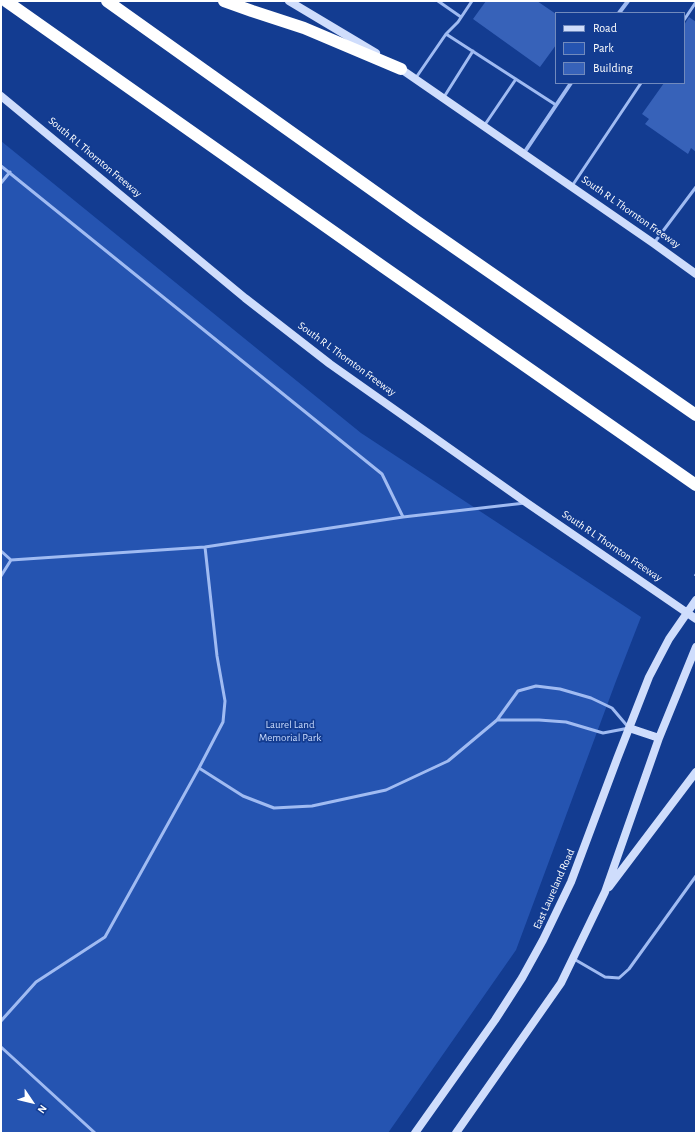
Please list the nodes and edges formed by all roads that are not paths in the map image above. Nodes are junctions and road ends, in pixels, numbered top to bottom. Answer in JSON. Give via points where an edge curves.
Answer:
{"nodes":[{"id":1,"x":6,"y":1,"type":"edge"},
{"id":2,"x":107,"y":1,"type":"edge"},
{"id":3,"x":224,"y":1,"type":"edge"},
{"id":4,"x":289,"y":1,"type":"edge"},
{"id":5,"x":438,"y":1,"type":"edge"},
{"id":6,"x":472,"y":1,"type":"edge"},
{"id":7,"x":628,"y":1,"type":"edge"},
{"id":8,"x":696,"y":2,"type":"edge"},
{"id":9,"x":620,"y":12,"type":"edge"},
{"id":10,"x":461,"y":17,"type":"junction"},
{"id":11,"x":685,"y":18,"type":"edge"},
{"id":12,"x":446,"y":34,"type":"junction"},
{"id":13,"x":473,"y":51,"type":"junction"},
{"id":14,"x":401,"y":69,"type":"junction"},
{"id":15,"x":415,"y":79,"type":"junction"},
{"id":16,"x":516,"y":79,"type":"junction"},
{"id":17,"x":571,"y":84,"type":"edge"},
{"id":18,"x":640,"y":84,"type":"edge"},
{"id":19,"x":1,"y":96,"type":"edge"},
{"id":20,"x":443,"y":98,"type":"junction"},
{"id":21,"x":556,"y":105,"type":"junction"},
{"id":22,"x":484,"y":126,"type":"junction"},
{"id":23,"x":523,"y":154,"type":"junction"},
{"id":24,"x":1,"y":166,"type":"edge"},
{"id":25,"x":10,"y":172,"type":"junction"},
{"id":26,"x":1,"y":183,"type":"edge"},
{"id":27,"x":571,"y":186,"type":"junction"},
{"id":28,"x":696,"y":187,"type":"edge"},
{"id":29,"x":654,"y":243,"type":"junction"},
{"id":30,"x":696,"y":274,"type":"edge"},
{"id":31,"x":696,"y":415,"type":"edge"},
{"id":32,"x":696,"y":485,"type":"edge"},
{"id":33,"x":527,"y":503,"type":"junction"},
{"id":34,"x":403,"y":517,"type":"junction"},
{"id":35,"x":205,"y":547,"type":"junction"},
{"id":36,"x":1,"y":551,"type":"edge"},
{"id":37,"x":12,"y":560,"type":"junction"},
{"id":38,"x":1,"y":576,"type":"edge"},
{"id":39,"x":696,"y":600,"type":"edge"},
{"id":40,"x":686,"y":613,"type":"junction"},
{"id":41,"x":696,"y":619,"type":"edge"},
{"id":42,"x":696,"y":647,"type":"edge"},
{"id":43,"x":497,"y":720,"type":"junction"},
{"id":44,"x":629,"y":728,"type":"junction"},
{"id":45,"x":659,"y":738,"type":"junction"},
{"id":46,"x":199,"y":768,"type":"junction"},
{"id":47,"x":696,"y":772,"type":"edge"},
{"id":48,"x":696,"y":876,"type":"edge"},
{"id":49,"x":605,"y":892,"type":"junction"},
{"id":50,"x":573,"y":958,"type":"junction"},
{"id":51,"x":1,"y":1021,"type":"edge"},
{"id":52,"x":1,"y":1047,"type":"edge"},
{"id":53,"x":95,"y":1133,"type":"edge"},
{"id":54,"x":415,"y":1133,"type":"edge"},
{"id":55,"x":456,"y":1133,"type":"edge"}],
"edges":[{"from":1,"to":32,"type":"highway"},
{"from":2,"to":31,"type":"highway"},
{"from":3,"to":14,"type":"highway","via":[[304,28]]},
{"from":4,"to":14,"type":"main road","name":"South R L Thornton Freeway"},
{"from":5,"to":10,"type":"lane"},
{"from":6,"to":10,"type":"lane"},
{"from":7,"to":9,"type":"street"},
{"from":8,"to":11,"type":"lane"},
{"from":10,"to":12,"type":"lane"},
{"from":12,"to":13,"type":"lane"},
{"from":12,"to":15,"type":"lane"},
{"from":13,"to":16,"type":"lane"},
{"from":13,"to":20,"type":"lane"},
{"from":14,"to":15,"type":"main road","name":"South R L Thornton Freeway"},
{"from":15,"to":20,"type":"main road","name":"South R L Thornton Freeway"},
{"from":16,"to":21,"type":"lane"},
{"from":16,"to":22,"type":"lane"},
{"from":17,"to":21,"type":"street"},
{"from":18,"to":27,"type":"lane"},
{"from":19,"to":33,"type":"main road","name":"South R L Thornton Freeway","via":[[245,298],[330,364]]},
{"from":20,"to":22,"type":"main road","name":"South R L Thornton Freeway"},
{"from":21,"to":23,"type":"street"},
{"from":22,"to":23,"type":"main road","name":"South R L Thornton Freeway"},
{"from":23,"to":27,"type":"main road","name":"South R L Thornton Freeway"},
{"from":24,"to":25,"type":"lane"},
{"from":25,"to":26,"type":"lane"},
{"from":25,"to":34,"type":"lane","via":[[382,474]]},
{"from":27,"to":29,"type":"main road","name":"South R L Thornton Freeway"},
{"from":28,"to":29,"type":"lane"},
{"from":29,"to":30,"type":"main road","name":"South R L Thornton Freeway"},
{"from":33,"to":34,"type":"lane"},
{"from":33,"to":40,"type":"main road","name":"South R L Thornton Freeway"},
{"from":34,"to":35,"type":"lane"},
{"from":35,"to":37,"type":"lane"},
{"from":35,"to":46,"type":"lane","via":[[217,656],[225,701],[223,722]]},
{"from":36,"to":37,"type":"lane"},
{"from":37,"to":38,"type":"lane"},
{"from":39,"to":40,"type":"main road","name":"East Laureland Road"},
{"from":40,"to":41,"type":"main road","name":"South R L Thornton Freeway"},
{"from":40,"to":44,"type":"main road","name":"East Laureland Road","via":[[649,676]]},
{"from":42,"to":45,"type":"main road"},
{"from":43,"to":44,"type":"lane","via":[[566,722],[603,733]]},
{"from":43,"to":44,"type":"lane","via":[[518,691],[536,686],[560,689],[591,698],[612,708]]},
{"from":43,"to":46,"type":"lane","via":[[448,761],[386,790],[312,806],[274,808],[244,796]]},
{"from":44,"to":45,"type":"main road"},
{"from":44,"to":54,"type":"main road","name":"East Laureland Road","via":[[571,882],[543,940],[499,1014]]},
{"from":45,"to":49,"type":"main road"},
{"from":46,"to":51,"type":"lane","via":[[105,937],[36,982]]},
{"from":47,"to":49,"type":"main road"},
{"from":48,"to":50,"type":"lane","via":[[629,969],[619,978],[604,977]]},
{"from":49,"to":50,"type":"main road"},
{"from":50,"to":55,"type":"main road","via":[[561,983]]},
{"from":52,"to":53,"type":"lane"}]}
